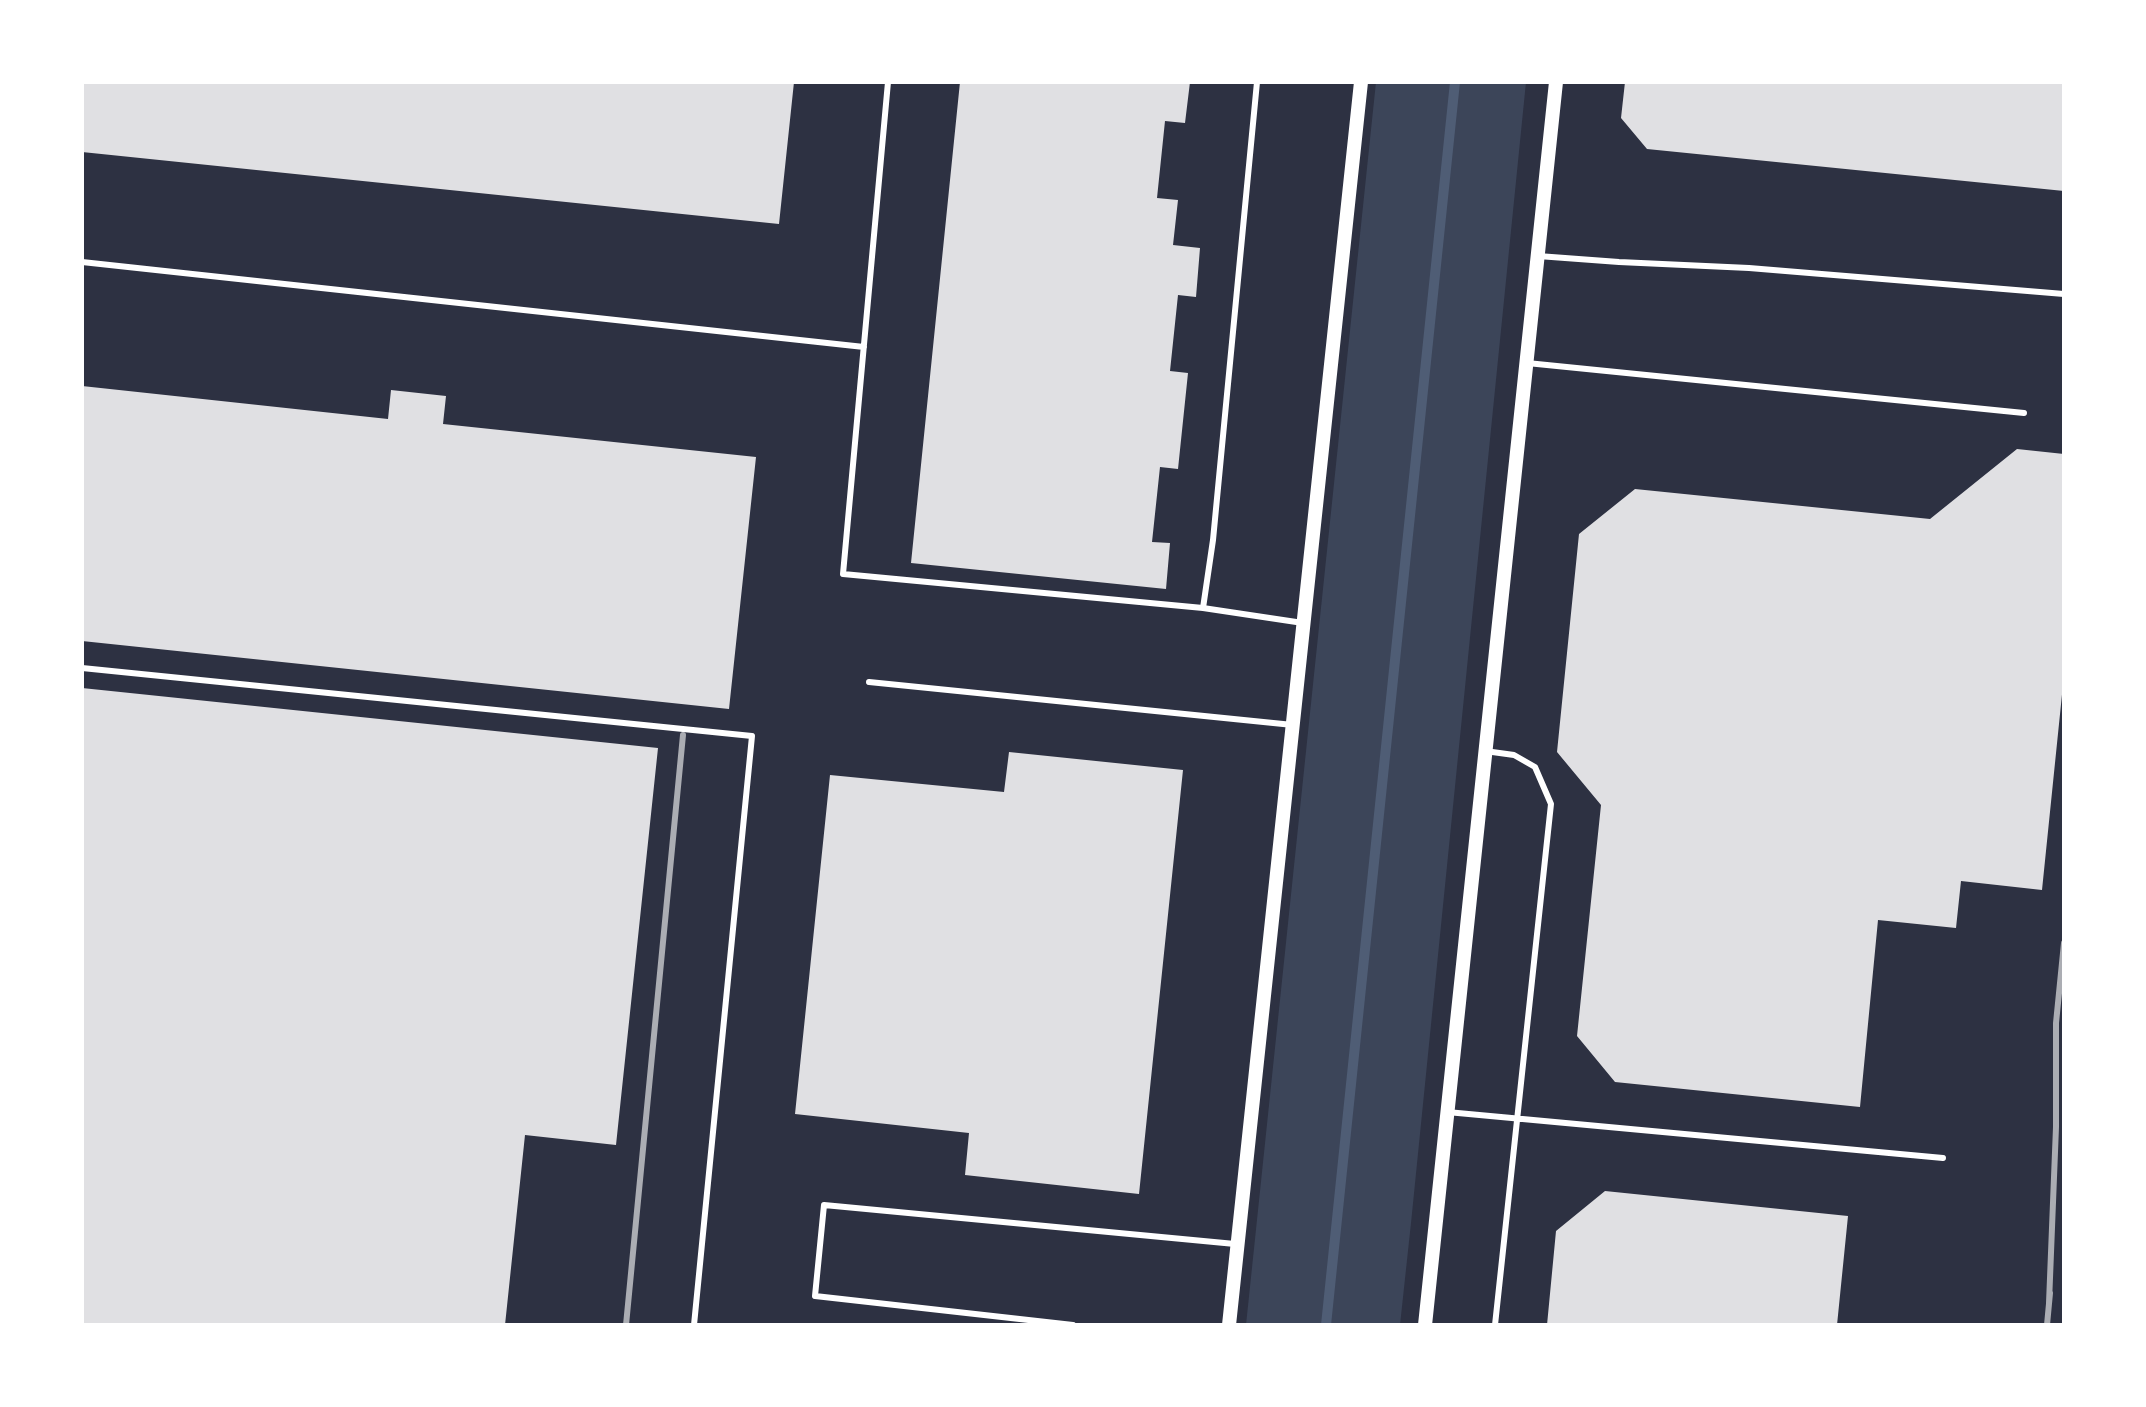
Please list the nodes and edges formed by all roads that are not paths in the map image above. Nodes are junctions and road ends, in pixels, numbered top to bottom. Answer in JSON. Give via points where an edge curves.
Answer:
{"nodes":[{"id":1,"x":888,"y":82,"type":"edge"},
{"id":2,"x":1257,"y":82,"type":"edge"},
{"id":3,"x":1361,"y":82,"type":"edge"},
{"id":4,"x":1556,"y":82,"type":"edge"},
{"id":5,"x":1538,"y":256,"type":"junction"},
{"id":6,"x":82,"y":262,"type":"edge"},
{"id":7,"x":2064,"y":294,"type":"edge"},
{"id":8,"x":864,"y":347,"type":"junction"},
{"id":9,"x":1527,"y":363,"type":"junction"},
{"id":10,"x":2024,"y":413,"type":"dead end"},
{"id":11,"x":1203,"y":608,"type":"junction"},
{"id":12,"x":1303,"y":623,"type":"junction"},
{"id":13,"x":82,"y":668,"type":"edge"},
{"id":14,"x":869,"y":682,"type":"dead end"},
{"id":15,"x":1293,"y":725,"type":"junction"},
{"id":16,"x":1485,"y":751,"type":"junction"},
{"id":17,"x":1447,"y":1112,"type":"junction"},
{"id":18,"x":1517,"y":1119,"type":"junction"},
{"id":19,"x":1943,"y":1158,"type":"dead end"},
{"id":20,"x":1238,"y":1244,"type":"junction"},
{"id":21,"x":694,"y":1325,"type":"edge"},
{"id":22,"x":1073,"y":1325,"type":"edge"},
{"id":23,"x":1229,"y":1325,"type":"edge"},
{"id":24,"x":1425,"y":1325,"type":"edge"},
{"id":25,"x":1495,"y":1325,"type":"edge"}],
"edges":[{"from":1,"to":8,"type":"lane"},
{"from":2,"to":11,"type":"lane"},
{"from":3,"to":12,"type":"street"},
{"from":4,"to":5,"type":"street"},
{"from":5,"to":7,"type":"lane"},
{"from":5,"to":9,"type":"street"},
{"from":6,"to":8,"type":"lane"},
{"from":8,"to":11,"type":"lane","via":[[843,574]]},
{"from":9,"to":10,"type":"lane"},
{"from":9,"to":16,"type":"street"},
{"from":11,"to":12,"type":"lane"},
{"from":12,"to":15,"type":"street"},
{"from":13,"to":21,"type":"lane","via":[[752,736]]},
{"from":14,"to":15,"type":"lane"},
{"from":15,"to":20,"type":"street"},
{"from":16,"to":17,"type":"street"},
{"from":16,"to":18,"type":"lane","via":[[1514,755],[1535,767],[1551,804]]},
{"from":17,"to":18,"type":"lane"},
{"from":17,"to":24,"type":"street"},
{"from":18,"to":19,"type":"lane"},
{"from":18,"to":25,"type":"lane"},
{"from":20,"to":22,"type":"lane","via":[[824,1205],[815,1296]]},
{"from":20,"to":23,"type":"street"}]}
